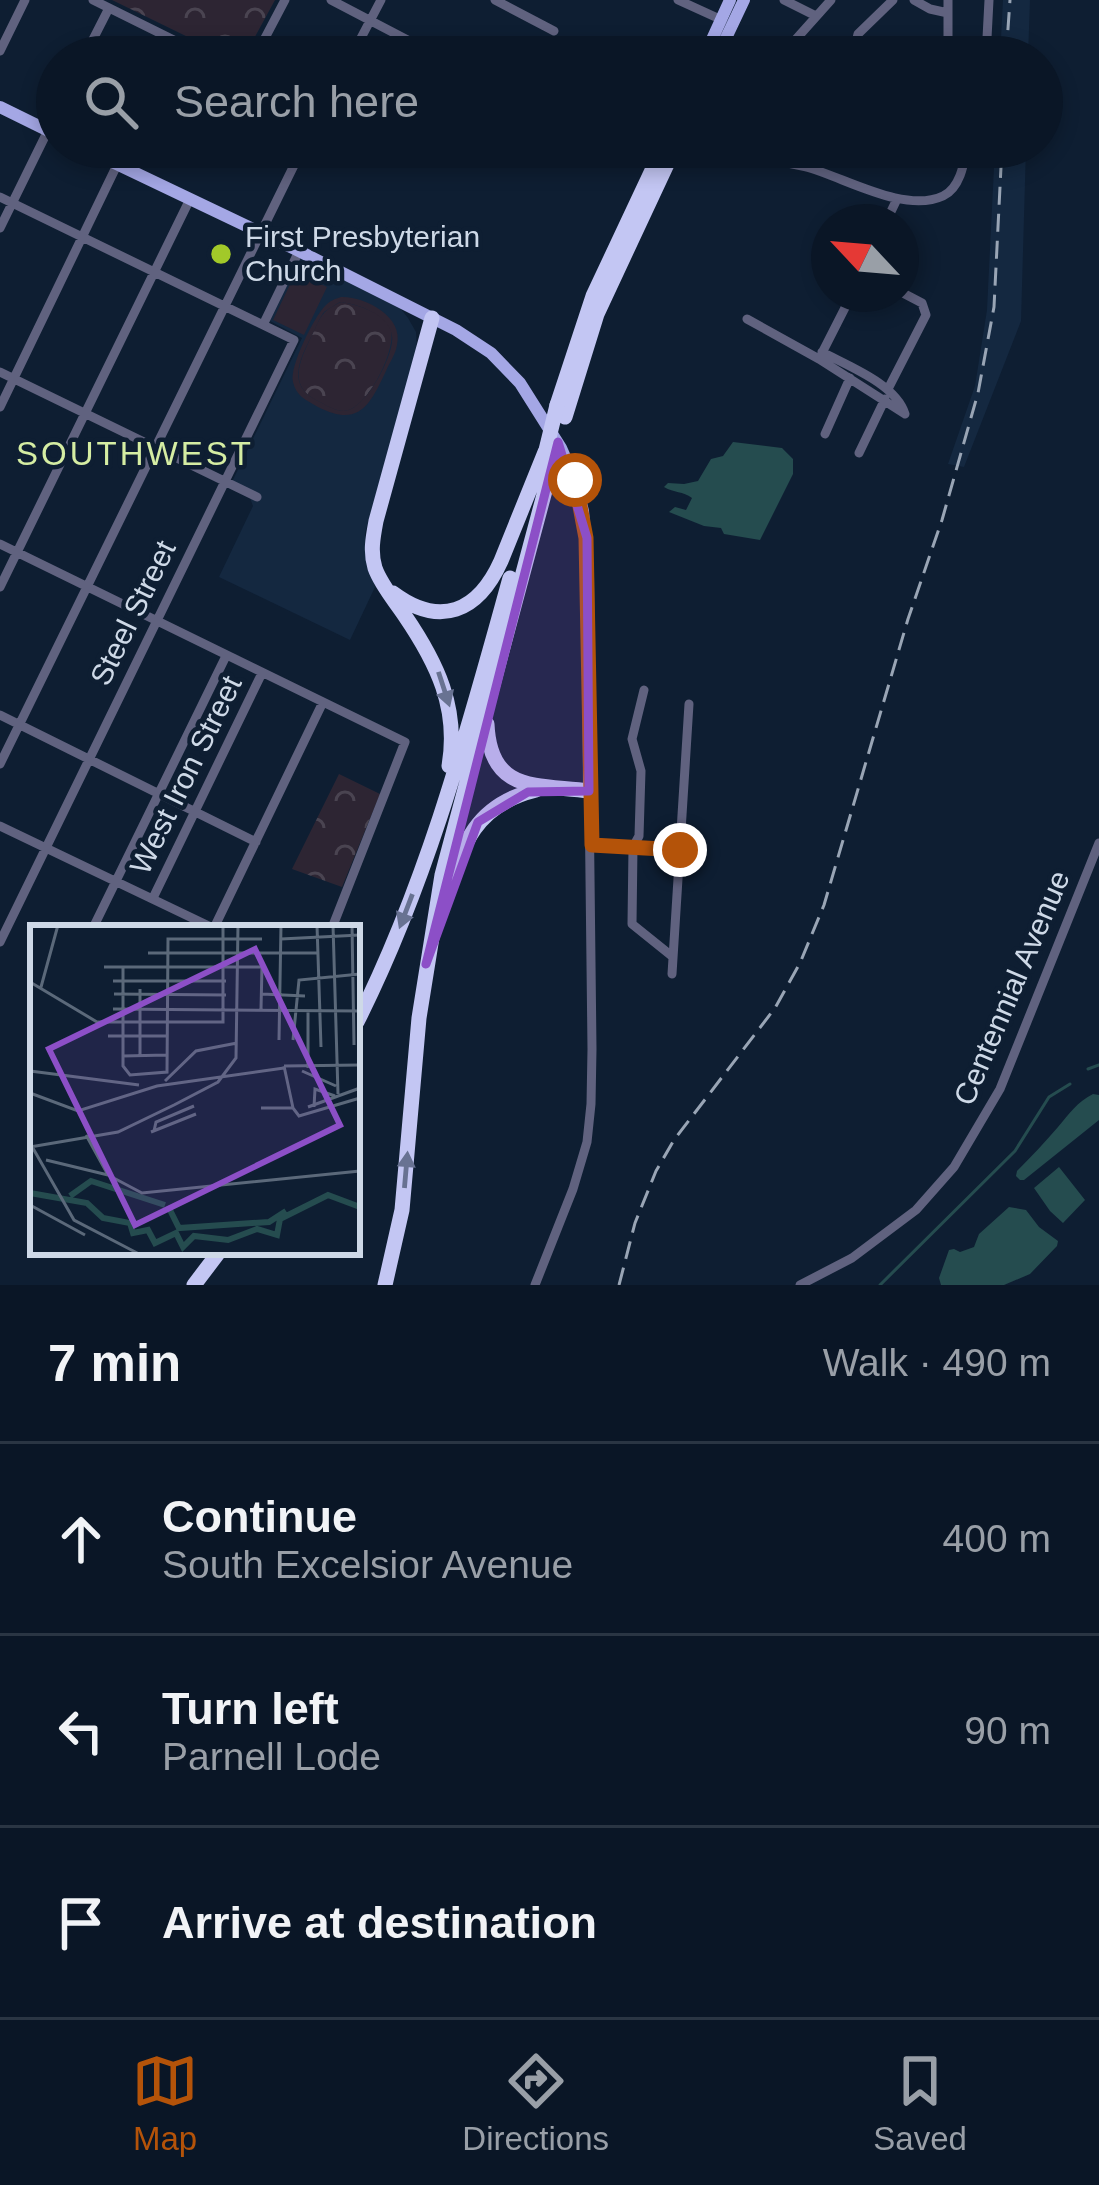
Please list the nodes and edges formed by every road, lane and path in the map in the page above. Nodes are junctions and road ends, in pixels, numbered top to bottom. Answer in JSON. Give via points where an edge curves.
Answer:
{"nodes":[{"id":1,"x":25,"y":0,"type":"edge"},
{"id":2,"x":93,"y":0,"type":"edge"},
{"id":3,"x":285,"y":0,"type":"edge"},
{"id":4,"x":331,"y":0,"type":"edge"},
{"id":5,"x":381,"y":0,"type":"edge"},
{"id":6,"x":495,"y":0,"type":"edge"},
{"id":7,"x":678,"y":0,"type":"edge"},
{"id":8,"x":730,"y":0,"type":"edge"},
{"id":9,"x":744,"y":0,"type":"edge"},
{"id":10,"x":784,"y":0,"type":"edge"},
{"id":11,"x":831,"y":0,"type":"edge"},
{"id":12,"x":893,"y":0,"type":"edge"},
{"id":13,"x":914,"y":0,"type":"edge"},
{"id":14,"x":948,"y":0,"type":"edge"},
{"id":15,"x":989,"y":0,"type":"edge"},
{"id":16,"x":109,"y":8,"type":"junction"},
{"id":17,"x":947,"y":13,"type":"junction"},
{"id":18,"x":816,"y":16,"type":"junction"},
{"id":19,"x":370,"y":20,"type":"junction"},
{"id":20,"x":726,"y":22,"type":"junction"},
{"id":21,"x":554,"y":31,"type":"dead end"},
{"id":22,"x":95,"y":36,"type":"edge"},
{"id":23,"x":166,"y":36,"type":"edge"},
{"id":24,"x":266,"y":36,"type":"edge"},
{"id":25,"x":362,"y":36,"type":"edge"},
{"id":26,"x":400,"y":36,"type":"edge"},
{"id":27,"x":717,"y":36,"type":"edge"},
{"id":28,"x":722,"y":36,"type":"edge"},
{"id":29,"x":798,"y":36,"type":"edge"},
{"id":30,"x":857,"y":36,"type":"edge"},
{"id":31,"x":948,"y":36,"type":"edge"},
{"id":32,"x":987,"y":36,"type":"edge"},
{"id":33,"x":0,"y":51,"type":"edge"},
{"id":34,"x":0,"y":107,"type":"edge"},
{"id":35,"x":36,"y":124,"type":"edge"},
{"id":36,"x":36,"y":161,"type":"edge"},
{"id":37,"x":116,"y":168,"type":"edge"},
{"id":38,"x":123,"y":168,"type":"edge"},
{"id":39,"x":292,"y":168,"type":"edge"},
{"id":40,"x":653,"y":168,"type":"edge"},
{"id":41,"x":665,"y":168,"type":"edge"},
{"id":42,"x":811,"y":168,"type":"edge"},
{"id":43,"x":961,"y":168,"type":"edge"},
{"id":44,"x":0,"y":197,"type":"edge"},
{"id":45,"x":190,"y":199,"type":"junction"},
{"id":46,"x":897,"y":199,"type":"junction"},
{"id":47,"x":13,"y":203,"type":"junction"},
{"id":48,"x":895,"y":204,"type":"edge"},
{"id":49,"x":0,"y":228,"type":"edge"},
{"id":50,"x":259,"y":232,"type":"junction"},
{"id":51,"x":83,"y":236,"type":"junction"},
{"id":52,"x":298,"y":251,"type":"junction"},
{"id":53,"x":155,"y":272,"type":"junction"},
{"id":54,"x":919,"y":301,"type":"edge"},
{"id":55,"x":223,"y":306,"type":"junction"},
{"id":56,"x":843,"y":312,"type":"edge"},
{"id":57,"x":432,"y":318,"type":"junction"},
{"id":58,"x":747,"y":319,"type":"dead end"},
{"id":59,"x":263,"y":325,"type":"junction"},
{"id":60,"x":820,"y":355,"type":"junction"},
{"id":61,"x":0,"y":371,"type":"edge"},
{"id":62,"x":14,"y":378,"type":"junction"},
{"id":63,"x":850,"y":378,"type":"junction"},
{"id":64,"x":886,"y":394,"type":"junction"},
{"id":65,"x":0,"y":407,"type":"edge"},
{"id":66,"x":85,"y":411,"type":"junction"},
{"id":67,"x":561,"y":411,"type":"junction"},
{"id":68,"x":825,"y":434,"type":"dead end"},
{"id":69,"x":154,"y":447,"type":"junction"},
{"id":70,"x":548,"y":454,"type":"junction"},
{"id":71,"x":859,"y":454,"type":"dead end"},
{"id":72,"x":225,"y":481,"type":"junction"},
{"id":73,"x":257,"y":497,"type":"dead end"},
{"id":74,"x":0,"y":544,"type":"edge"},
{"id":75,"x":17,"y":553,"type":"junction"},
{"id":76,"x":0,"y":587,"type":"edge"},
{"id":77,"x":86,"y":587,"type":"junction"},
{"id":78,"x":387,"y":588,"type":"junction"},
{"id":79,"x":156,"y":621,"type":"junction"},
{"id":80,"x":509,"y":621,"type":"junction"},
{"id":81,"x":226,"y":656,"type":"junction"},
{"id":82,"x":262,"y":673,"type":"junction"},
{"id":83,"x":644,"y":690,"type":"dead end"},
{"id":84,"x":323,"y":703,"type":"junction"},
{"id":85,"x":689,"y":704,"type":"dead end"},
{"id":86,"x":0,"y":715,"type":"edge"},
{"id":87,"x":19,"y":724,"type":"junction"},
{"id":88,"x":88,"y":759,"type":"junction"},
{"id":89,"x":0,"y":764,"type":"edge"},
{"id":90,"x":544,"y":788,"type":"junction"},
{"id":91,"x":589,"y":790,"type":"junction"},
{"id":92,"x":158,"y":793,"type":"junction"},
{"id":93,"x":194,"y":811,"type":"junction"},
{"id":94,"x":0,"y":826,"type":"edge"},
{"id":95,"x":256,"y":842,"type":"junction"},
{"id":96,"x":1099,"y":843,"type":"edge"},
{"id":97,"x":592,"y":845,"type":"junction"},
{"id":98,"x":633,"y":847,"type":"junction"},
{"id":99,"x":45,"y":848,"type":"junction"},
{"id":100,"x":680,"y":850,"type":"junction"},
{"id":101,"x":424,"y":860,"type":"junction"},
{"id":102,"x":116,"y":881,"type":"junction"},
{"id":103,"x":153,"y":898,"type":"junction"},
{"id":104,"x":94,"y":925,"type":"edge"},
{"id":105,"x":207,"y":925,"type":"edge"},
{"id":106,"x":214,"y":925,"type":"edge"},
{"id":107,"x":333,"y":925,"type":"edge"},
{"id":108,"x":0,"y":942,"type":"edge"},
{"id":109,"x":673,"y":957,"type":"junction"},
{"id":110,"x":426,"y":964,"type":"junction"},
{"id":111,"x":672,"y":974,"type":"dead end"},
{"id":112,"x":360,"y":1015,"type":"edge"},
{"id":113,"x":216,"y":1255,"type":"edge"},
{"id":114,"x":194,"y":1285,"type":"edge"},
{"id":115,"x":386,"y":1285,"type":"edge"},
{"id":116,"x":535,"y":1285,"type":"edge"},
{"id":117,"x":800,"y":1285,"type":"edge"}],
"edges":[{"from":1,"to":33,"type":"street"},
{"from":2,"to":16,"type":"street"},
{"from":3,"to":24,"type":"street"},
{"from":4,"to":19,"type":"street"},
{"from":5,"to":19,"type":"street"},
{"from":6,"to":21,"type":"street"},
{"from":7,"to":20,"type":"street"},
{"from":8,"to":20,"type":"main road"},
{"from":9,"to":20,"type":"main road"},
{"from":10,"to":18,"type":"street"},
{"from":11,"to":18,"type":"street"},
{"from":12,"to":30,"type":"street"},
{"from":13,"to":17,"type":"street"},
{"from":14,"to":17,"type":"street"},
{"from":15,"to":32,"type":"street"},
{"from":16,"to":22,"type":"street"},
{"from":16,"to":23,"type":"street"},
{"from":17,"to":31,"type":"street"},
{"from":18,"to":29,"type":"street"},
{"from":19,"to":25,"type":"street"},
{"from":19,"to":26,"type":"street"},
{"from":20,"to":27,"type":"main road"},
{"from":20,"to":28,"type":"main road"},
{"from":34,"to":35,"type":"main road"},
{"from":36,"to":47,"type":"street"},
{"from":37,"to":51,"type":"street"},
{"from":38,"to":45,"type":"main road"},
{"from":39,"to":50,"type":"street"},
{"from":40,"to":67,"type":"highway","via":[[593,296]]},
{"from":41,"to":67,"type":"highway"},
{"from":42,"to":46,"type":"street"},
{"from":43,"to":46,"type":"street","via":[[942,196]]},
{"from":44,"to":47,"type":"street"},
{"from":45,"to":50,"type":"main road"},
{"from":45,"to":53,"type":"street"},
{"from":46,"to":48,"type":"street"},
{"from":47,"to":49,"type":"street"},
{"from":47,"to":51,"type":"street"},
{"from":50,"to":52,"type":"main road"},
{"from":50,"to":55,"type":"street"},
{"from":51,"to":53,"type":"street"},
{"from":51,"to":62,"type":"street"},
{"from":52,"to":57,"type":"main road"},
{"from":52,"to":59,"type":"street"},
{"from":53,"to":55,"type":"street"},
{"from":53,"to":66,"type":"street"},
{"from":54,"to":64,"type":"street","via":[[926,315]]},
{"from":55,"to":59,"type":"street"},
{"from":55,"to":69,"type":"street"},
{"from":56,"to":60,"type":"street"},
{"from":57,"to":78,"type":"highway","via":[[371,546]]},
{"from":57,"to":91,"type":"main road","via":[[512,374],[575,480],[586,538]]},
{"from":58,"to":60,"type":"street"},
{"from":59,"to":72,"type":"street","name":"Steel Street","via":[[294,340]]},
{"from":60,"to":63,"type":"street"},
{"from":60,"to":64,"type":"street"},
{"from":61,"to":62,"type":"street"},
{"from":62,"to":65,"type":"street"},
{"from":62,"to":66,"type":"street"},
{"from":63,"to":64,"type":"street"},
{"from":63,"to":68,"type":"street"},
{"from":64,"to":71,"type":"street"},
{"from":66,"to":69,"type":"street"},
{"from":66,"to":75,"type":"street"},
{"from":67,"to":70,"type":"highway"},
{"from":69,"to":72,"type":"street"},
{"from":69,"to":77,"type":"street"},
{"from":70,"to":78,"type":"highway","via":[[477,599],[436,612]]},
{"from":70,"to":80,"type":"highway"},
{"from":70,"to":101,"type":"highway"},
{"from":72,"to":73,"type":"street"},
{"from":72,"to":79,"type":"street","name":"Steel Street"},
{"from":74,"to":75,"type":"street"},
{"from":75,"to":76,"type":"street"},
{"from":75,"to":77,"type":"street"},
{"from":77,"to":79,"type":"street"},
{"from":77,"to":87,"type":"street"},
{"from":78,"to":101,"type":"highway","one_way":true,"via":[[436,664],[451,710],[451,762]]},
{"from":79,"to":81,"type":"street"},
{"from":79,"to":88,"type":"street","name":"Steel Street"},
{"from":80,"to":90,"type":"highway","via":[[488,742],[514,779]]},
{"from":80,"to":110,"type":"highway"},
{"from":81,"to":82,"type":"street"},
{"from":81,"to":92,"type":"street"},
{"from":82,"to":84,"type":"street"},
{"from":82,"to":93,"type":"street","name":"West Iron Street"},
{"from":83,"to":98,"type":"street","via":[[632,739],[641,771]]},
{"from":84,"to":95,"type":"street"},
{"from":84,"to":107,"type":"street","via":[[405,742]]},
{"from":85,"to":100,"type":"street"},
{"from":86,"to":87,"type":"street"},
{"from":87,"to":88,"type":"street"},
{"from":87,"to":89,"type":"street"},
{"from":88,"to":92,"type":"street"},
{"from":88,"to":99,"type":"street","name":"Steel Street"},
{"from":90,"to":91,"type":"highway"},
{"from":90,"to":110,"type":"highway","via":[[496,806],[472,829]]},
{"from":91,"to":97,"type":"street"},
{"from":92,"to":93,"type":"street"},
{"from":92,"to":102,"type":"street"},
{"from":93,"to":95,"type":"street"},
{"from":93,"to":103,"type":"street","name":"West Iron Street"},
{"from":94,"to":99,"type":"street"},
{"from":95,"to":106,"type":"street"},
{"from":96,"to":117,"type":"street","name":"Centennial Avenue","via":[[1000,1089],[954,1167],[916,1210]]},
{"from":97,"to":98,"type":"street"},
{"from":97,"to":116,"type":"street","via":[[587,1142]]},
{"from":98,"to":100,"type":"street"},
{"from":98,"to":109,"type":"street","via":[[632,924]]},
{"from":99,"to":102,"type":"street"},
{"from":99,"to":108,"type":"street","name":"Steel Street"},
{"from":100,"to":109,"type":"street"},
{"from":101,"to":112,"type":"highway","one_way":true},
{"from":102,"to":103,"type":"street"},
{"from":102,"to":104,"type":"street"},
{"from":103,"to":105,"type":"street"},
{"from":109,"to":111,"type":"street"},
{"from":115,"to":110,"type":"highway","one_way":true,"via":[[402,1210]]},
{"from":113,"to":114,"type":"highway"}]}
